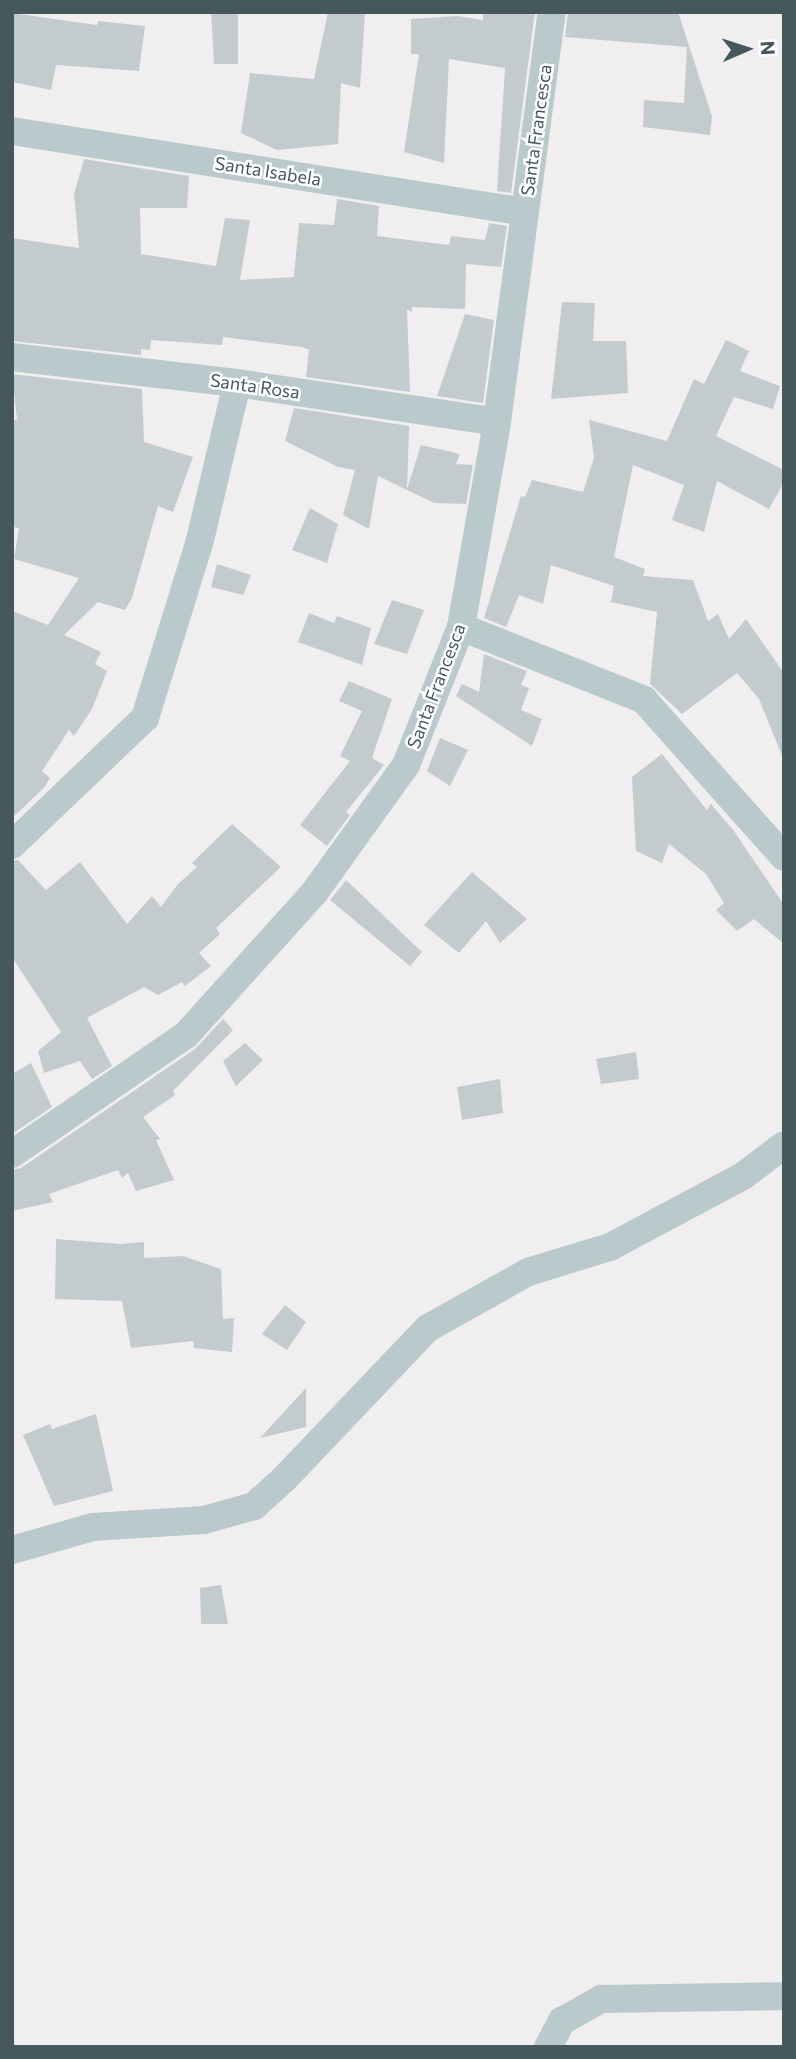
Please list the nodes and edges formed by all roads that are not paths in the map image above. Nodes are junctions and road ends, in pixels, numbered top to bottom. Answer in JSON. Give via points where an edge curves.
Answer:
{"nodes":[{"id":1,"x":552,"y":12,"type":"edge"},
{"id":2,"x":12,"y":131,"type":"edge"},
{"id":3,"x":524,"y":212,"type":"junction"},
{"id":4,"x":12,"y":358,"type":"edge"},
{"id":5,"x":237,"y":383,"type":"junction"},
{"id":6,"x":497,"y":422,"type":"junction"},
{"id":7,"x":461,"y":627,"type":"junction"},
{"id":8,"x":12,"y":845,"type":"edge"},
{"id":9,"x":784,"y":857,"type":"edge"},
{"id":10,"x":784,"y":1145,"type":"edge"},
{"id":11,"x":12,"y":1154,"type":"edge"},
{"id":12,"x":12,"y":1550,"type":"edge"},
{"id":13,"x":784,"y":1996,"type":"edge"},
{"id":14,"x":548,"y":2047,"type":"edge"}],
"edges":[{"from":1,"to":3,"type":"street","name":"Santa Francesca"},
{"from":2,"to":3,"type":"street","name":"Santa Isabela"},
{"from":3,"to":6,"type":"street","name":"Santa Francesca"},
{"from":4,"to":5,"type":"street","name":"Santa Rosa"},
{"from":5,"to":6,"type":"street","name":"Santa Rosa"},
{"from":5,"to":8,"type":"street","via":[[200,540],[145,718]]},
{"from":6,"to":7,"type":"street","name":"Santa Francesca"},
{"from":7,"to":9,"type":"street","via":[[644,700]]},
{"from":7,"to":11,"type":"street","name":"Santa Francesca","via":[[406,765],[314,894],[186,1035]]},
{"from":10,"to":12,"type":"street","via":[[743,1176],[610,1247],[528,1272],[428,1328],[254,1506],[204,1520],[93,1527]]},
{"from":13,"to":14,"type":"street","via":[[601,1999],[562,2021]]}]}
